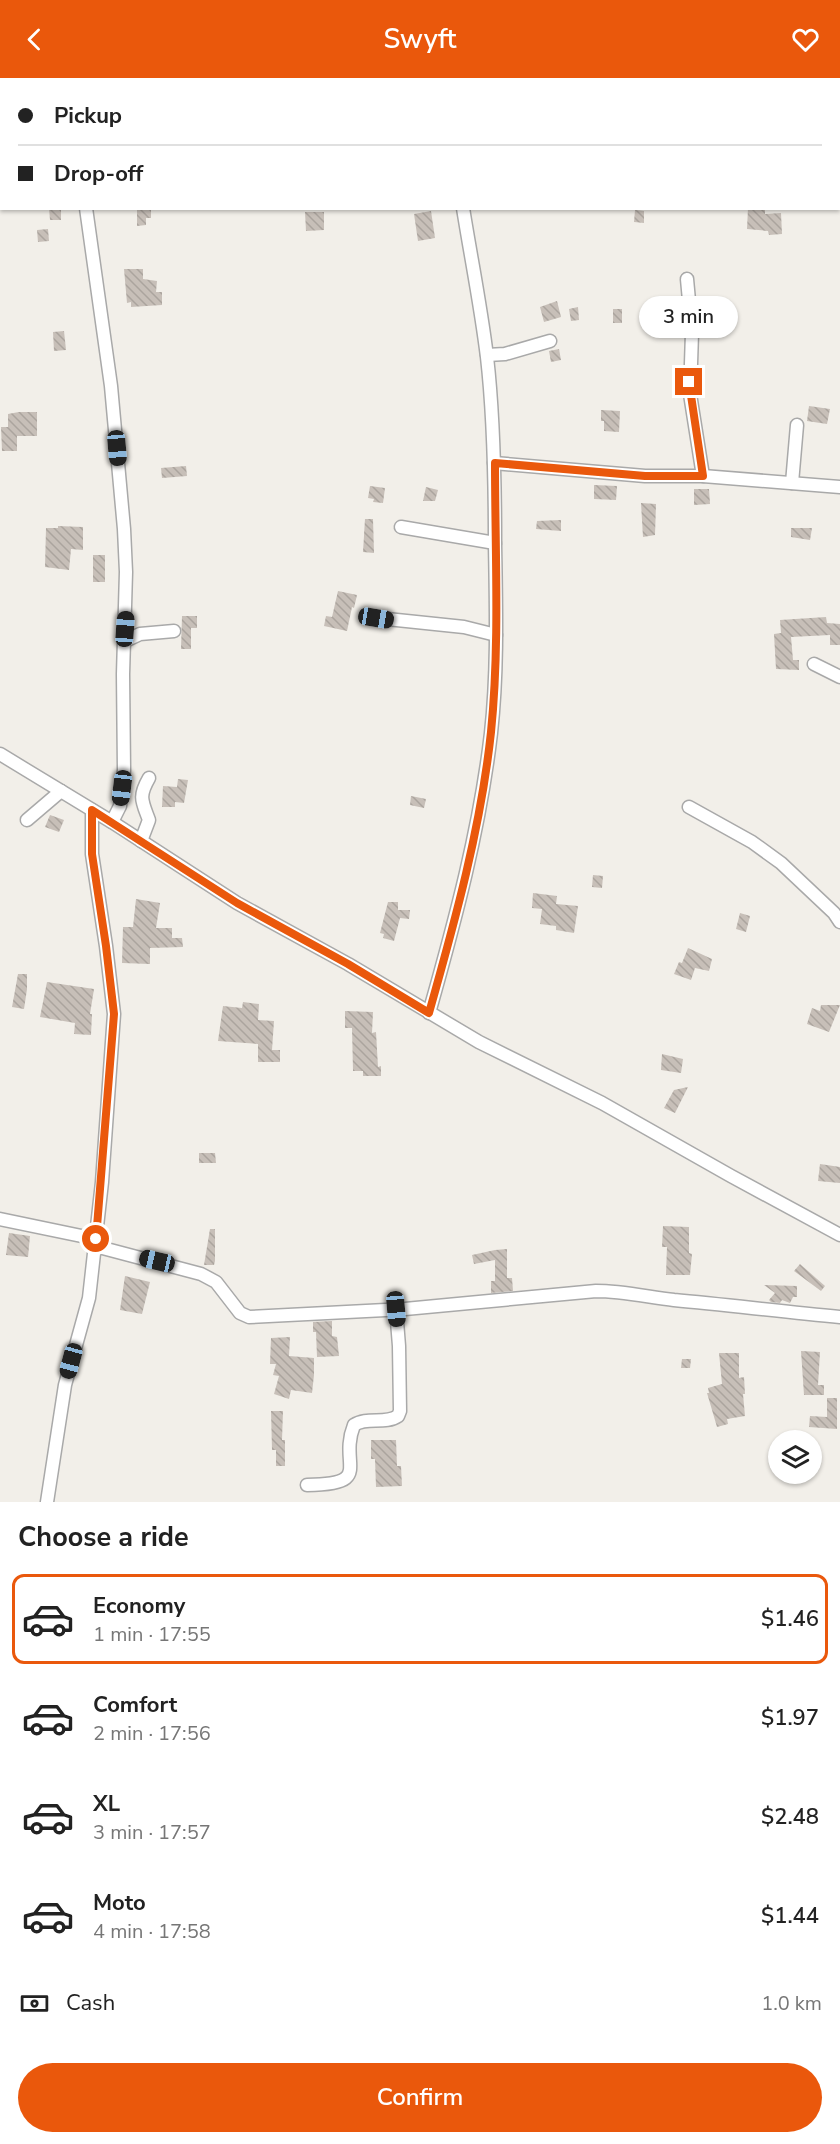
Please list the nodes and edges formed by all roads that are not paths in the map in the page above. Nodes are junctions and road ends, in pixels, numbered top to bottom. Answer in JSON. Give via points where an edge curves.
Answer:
{"nodes":[{"id":1,"x":86,"y":210,"type":"edge"},
{"id":2,"x":463,"y":210,"type":"edge"},
{"id":3,"x":687,"y":279,"type":"dead end"},
{"id":4,"x":550,"y":341,"type":"dead end"},
{"id":5,"x":487,"y":355,"type":"junction"},
{"id":6,"x":797,"y":425,"type":"dead end"},
{"id":7,"x":495,"y":463,"type":"junction"},
{"id":8,"x":703,"y":476,"type":"junction"},
{"id":9,"x":792,"y":483,"type":"junction"},
{"id":10,"x":840,"y":487,"type":"edge"},
{"id":11,"x":401,"y":527,"type":"dead end"},
{"id":12,"x":495,"y":543,"type":"junction"},
{"id":13,"x":368,"y":617,"type":"dead end"},
{"id":14,"x":174,"y":631,"type":"dead end"},
{"id":15,"x":496,"y":635,"type":"junction"},
{"id":16,"x":124,"y":641,"type":"junction"},
{"id":17,"x":814,"y":664,"type":"dead end"},
{"id":18,"x":840,"y":677,"type":"edge"},
{"id":19,"x":0,"y":754,"type":"edge"},
{"id":20,"x":149,"y":778,"type":"dead end"},
{"id":21,"x":61,"y":791,"type":"junction"},
{"id":22,"x":689,"y":807,"type":"dead end"},
{"id":23,"x":92,"y":810,"type":"junction"},
{"id":24,"x":27,"y":820,"type":"dead end"},
{"id":25,"x":112,"y":822,"type":"junction"},
{"id":26,"x":141,"y":841,"type":"junction"},
{"id":27,"x":840,"y":922,"type":"edge"},
{"id":28,"x":429,"y":1013,"type":"junction"},
{"id":29,"x":0,"y":1218,"type":"edge"},
{"id":30,"x":840,"y":1235,"type":"edge"},
{"id":31,"x":95,"y":1243,"type":"junction"},
{"id":32,"x":396,"y":1309,"type":"junction"},
{"id":33,"x":840,"y":1317,"type":"edge"},
{"id":34,"x":307,"y":1485,"type":"dead end"},
{"id":35,"x":47,"y":1502,"type":"edge"}],
"edges":[{"from":1,"to":16,"type":"street","via":[[111,386],[124,529]]},
{"from":2,"to":5,"type":"street"},
{"from":3,"to":8,"type":"street","via":[[692,352],[689,382]]},
{"from":4,"to":5,"type":"street"},
{"from":5,"to":7,"type":"street"},
{"from":6,"to":9,"type":"street"},
{"from":7,"to":8,"type":"street","via":[[645,476]]},
{"from":7,"to":12,"type":"street"},
{"from":8,"to":9,"type":"street"},
{"from":9,"to":10,"type":"street"},
{"from":11,"to":12,"type":"street"},
{"from":12,"to":15,"type":"street"},
{"from":13,"to":15,"type":"street","via":[[464,627]]},
{"from":14,"to":16,"type":"street","via":[[140,634]]},
{"from":15,"to":28,"type":"street","via":[[491,732],[479,810]]},
{"from":16,"to":25,"type":"street","via":[[124,770],[120,806]]},
{"from":17,"to":18,"type":"street"},
{"from":19,"to":21,"type":"street"},
{"from":20,"to":26,"type":"street","via":[[142,790],[149,820]]},
{"from":21,"to":23,"type":"street"},
{"from":21,"to":24,"type":"street"},
{"from":22,"to":27,"type":"street","via":[[781,863]]},
{"from":23,"to":25,"type":"street"},
{"from":23,"to":31,"type":"street","via":[[92,854],[114,1014]]},
{"from":25,"to":26,"type":"street"},
{"from":26,"to":28,"type":"street","via":[[237,903]]},
{"from":28,"to":30,"type":"street","via":[[602,1103]]},
{"from":29,"to":31,"type":"street"},
{"from":31,"to":32,"type":"street","via":[[201,1274],[216,1282],[240,1314],[249,1317]]},
{"from":31,"to":35,"type":"street","via":[[88,1298],[65,1385]]},
{"from":32,"to":33,"type":"street","via":[[618,1291]]},
{"from":32,"to":34,"type":"street","via":[[398,1416],[354,1425],[346,1478],[333,1484]]}]}
